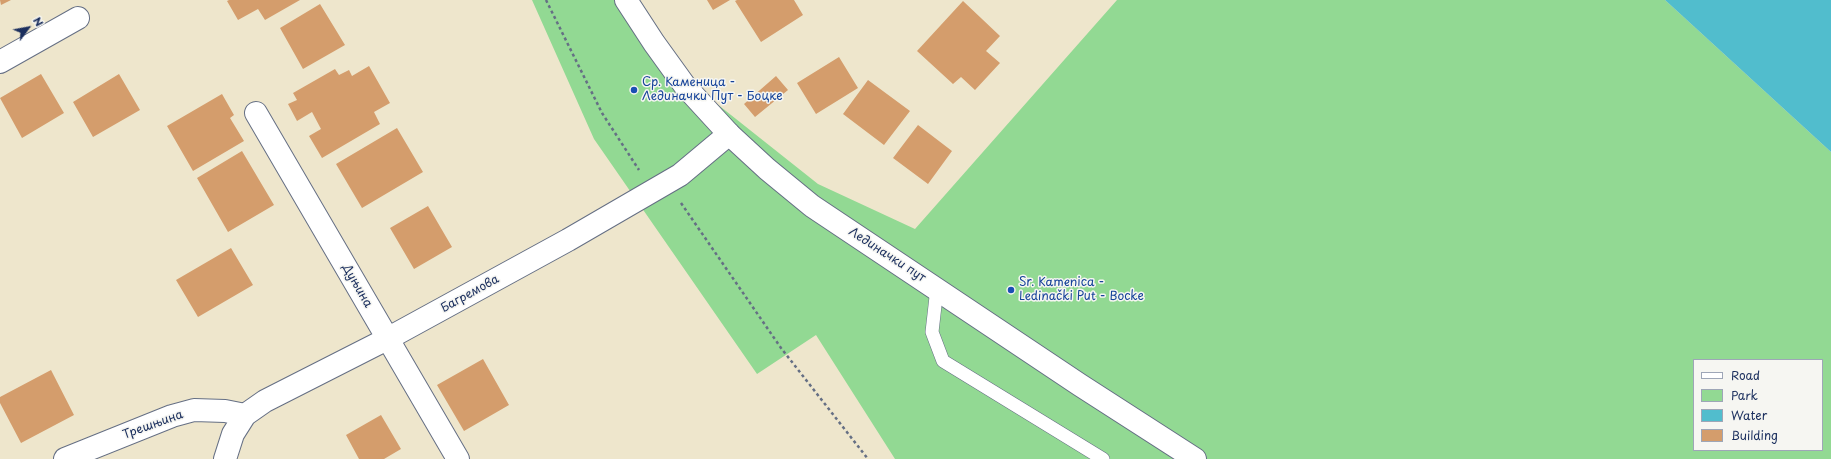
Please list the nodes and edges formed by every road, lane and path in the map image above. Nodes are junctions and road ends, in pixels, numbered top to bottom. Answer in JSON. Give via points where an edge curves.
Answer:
{"nodes":[{"id":1,"x":546,"y":0,"type":"edge"},
{"id":2,"x":626,"y":0,"type":"edge"},
{"id":3,"x":78,"y":18,"type":"dead end"},
{"id":4,"x":0,"y":62,"type":"edge"},
{"id":5,"x":256,"y":112,"type":"dead end"},
{"id":6,"x":729,"y":134,"type":"junction"},
{"id":7,"x":660,"y":186,"type":"junction"},
{"id":8,"x":937,"y":288,"type":"junction"},
{"id":9,"x":387,"y":339,"type":"junction"},
{"id":10,"x":245,"y":415,"type":"junction"},
{"id":11,"x":65,"y":459,"type":"edge"},
{"id":12,"x":225,"y":459,"type":"edge"},
{"id":13,"x":458,"y":459,"type":"edge"},
{"id":14,"x":868,"y":459,"type":"edge"},
{"id":15,"x":1103,"y":459,"type":"edge"},
{"id":16,"x":1195,"y":459,"type":"edge"}],
"edges":[{"from":1,"to":7,"type":"path","via":[[602,113]]},
{"from":2,"to":6,"type":"street","name":"Лединачки пут","via":[[685,86]]},
{"from":3,"to":4,"type":"street"},
{"from":5,"to":9,"type":"street","name":"Дуњина"},
{"from":6,"to":7,"type":"street","name":"Багремова","via":[[680,175]]},
{"from":6,"to":8,"type":"street","name":"Лединачки пут","via":[[812,206]]},
{"from":7,"to":9,"type":"street","name":"Багремова","via":[[568,240]]},
{"from":7,"to":14,"type":"path"},
{"from":8,"to":15,"type":"lane","via":[[932,332],[943,361]]},
{"from":8,"to":16,"type":"street","name":"Лединачки пут"},
{"from":9,"to":10,"type":"street","name":"Багремова","via":[[265,401]]},
{"from":9,"to":13,"type":"street","name":"Дуњина"},
{"from":10,"to":11,"type":"street","name":"Трешњина","via":[[225,411],[194,410],[172,416]]},
{"from":10,"to":12,"type":"street","name":"Багремова","via":[[233,434]]}]}
